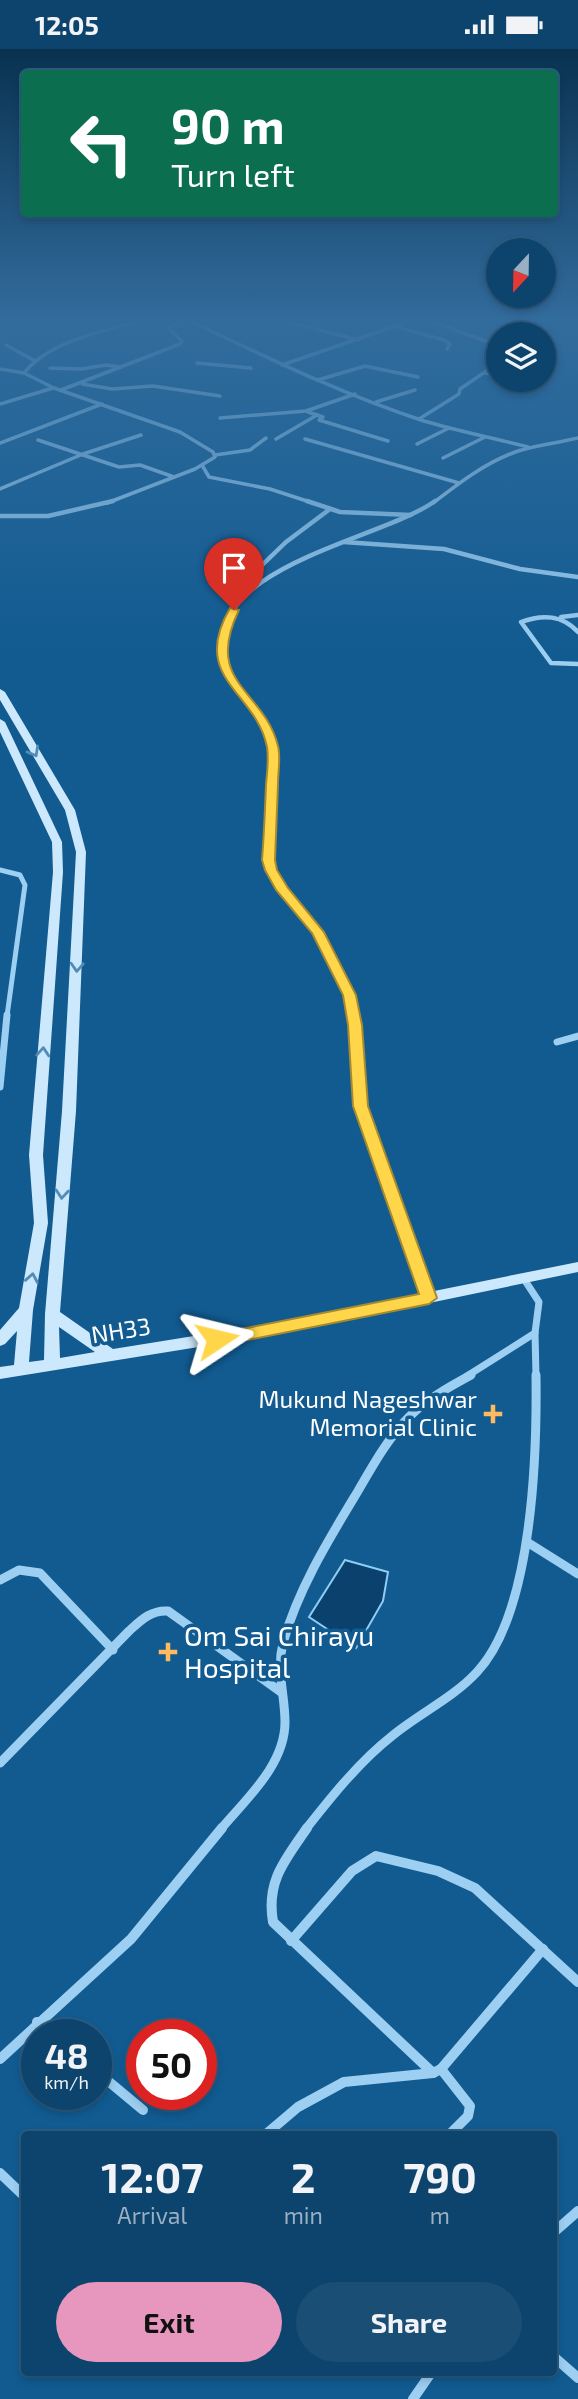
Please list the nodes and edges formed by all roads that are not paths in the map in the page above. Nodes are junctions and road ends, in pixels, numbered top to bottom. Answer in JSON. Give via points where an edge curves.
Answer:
{"nodes":[{"id":1,"x":29,"y":432,"type":"edge"},
{"id":2,"x":179,"y":432,"type":"edge"},
{"id":3,"x":289,"y":432,"type":"edge"},
{"id":4,"x":351,"y":432,"type":"edge"},
{"id":5,"x":442,"y":432,"type":"edge"},
{"id":6,"x":464,"y":432,"type":"edge"},
{"id":7,"x":141,"y":435,"type":"dead end"},
{"id":8,"x":267,"y":437,"type":"dead end"},
{"id":9,"x":485,"y":437,"type":"junction"},
{"id":10,"x":578,"y":438,"type":"edge"},
{"id":11,"x":276,"y":439,"type":"dead end"},
{"id":12,"x":305,"y":439,"type":"dead end"},
{"id":13,"x":37,"y":440,"type":"dead end"},
{"id":14,"x":388,"y":441,"type":"dead end"},
{"id":15,"x":0,"y":443,"type":"edge"},
{"id":16,"x":417,"y":444,"type":"dead end"},
{"id":17,"x":516,"y":445,"type":"junction"},
{"id":18,"x":534,"y":447,"type":"junction"},
{"id":19,"x":520,"y":451,"type":"junction"},
{"id":20,"x":83,"y":454,"type":"junction"},
{"id":21,"x":215,"y":455,"type":"junction"},
{"id":22,"x":443,"y":458,"type":"dead end"},
{"id":23,"x":202,"y":465,"type":"junction"},
{"id":24,"x":175,"y":477,"type":"junction"},
{"id":25,"x":459,"y":483,"type":"junction"},
{"id":26,"x":0,"y":489,"type":"edge"},
{"id":27,"x":330,"y":509,"type":"junction"},
{"id":28,"x":415,"y":515,"type":"junction"},
{"id":29,"x":0,"y":516,"type":"edge"},
{"id":30,"x":342,"y":542,"type":"junction"},
{"id":31,"x":578,"y":577,"type":"edge"},
{"id":32,"x":260,"y":583,"type":"junction"},
{"id":33,"x":578,"y":615,"type":"edge"},
{"id":34,"x":561,"y":617,"type":"junction"},
{"id":35,"x":578,"y":632,"type":"edge"},
{"id":36,"x":578,"y":664,"type":"edge"},
{"id":37,"x":0,"y":692,"type":"edge"},
{"id":38,"x":0,"y":722,"type":"edge"},
{"id":39,"x":0,"y":870,"type":"edge"},
{"id":40,"x":578,"y":1036,"type":"edge"},
{"id":41,"x":557,"y":1042,"type":"dead end"},
{"id":42,"x":0,"y":1087,"type":"edge"},
{"id":43,"x":578,"y":1267,"type":"edge"},
{"id":44,"x":524,"y":1279,"type":"junction"},
{"id":45,"x":429,"y":1298,"type":"junction"},
{"id":46,"x":26,"y":1310,"type":"junction"},
{"id":47,"x":52,"y":1314,"type":"junction"},
{"id":48,"x":535,"y":1333,"type":"junction"},
{"id":49,"x":0,"y":1340,"type":"edge"},
{"id":50,"x":110,"y":1355,"type":"junction"},
{"id":51,"x":52,"y":1365,"type":"junction"},
{"id":52,"x":21,"y":1370,"type":"junction"},
{"id":53,"x":0,"y":1373,"type":"edge"},
{"id":54,"x":527,"y":1542,"type":"junction"},
{"id":55,"x":578,"y":1573,"type":"edge"},
{"id":56,"x":0,"y":1580,"type":"edge"},
{"id":57,"x":113,"y":1650,"type":"junction"},
{"id":58,"x":281,"y":1692,"type":"junction"},
{"id":59,"x":0,"y":1763,"type":"edge"},
{"id":60,"x":291,"y":1941,"type":"junction"},
{"id":61,"x":542,"y":1949,"type":"junction"},
{"id":62,"x":578,"y":1982,"type":"edge"},
{"id":63,"x":40,"y":2019,"type":"edge"},
{"id":64,"x":21,"y":2038,"type":"edge"},
{"id":65,"x":0,"y":2059,"type":"edge"},
{"id":66,"x":437,"y":2071,"type":"junction"},
{"id":67,"x":112,"y":2084,"type":"edge"},
{"id":68,"x":126,"y":2096,"type":"edge"},
{"id":69,"x":270,"y":2131,"type":"edge"},
{"id":70,"x":453,"y":2131,"type":"edge"},
{"id":71,"x":0,"y":2173,"type":"edge"},
{"id":72,"x":21,"y":2193,"type":"edge"},
{"id":73,"x":578,"y":2211,"type":"edge"},
{"id":74,"x":557,"y":2229,"type":"edge"},
{"id":75,"x":557,"y":2360,"type":"edge"},
{"id":76,"x":429,"y":2376,"type":"edge"},
{"id":77,"x":578,"y":2378,"type":"edge"},
{"id":78,"x":413,"y":2399,"type":"edge"}],
"edges":[{"from":1,"to":15,"type":"street"},
{"from":2,"to":21,"type":"street"},
{"from":3,"to":11,"type":"street"},
{"from":4,"to":14,"type":"street"},
{"from":5,"to":16,"type":"street"},
{"from":6,"to":9,"type":"street"},
{"from":7,"to":20,"type":"street"},
{"from":8,"to":21,"type":"street","via":[[250,450]]},
{"from":9,"to":17,"type":"street"},
{"from":9,"to":22,"type":"street"},
{"from":10,"to":18,"type":"street"},
{"from":12,"to":25,"type":"street"},
{"from":13,"to":20,"type":"street"},
{"from":17,"to":18,"type":"street"},
{"from":17,"to":19,"type":"street"},
{"from":18,"to":19,"type":"street"},
{"from":19,"to":25,"type":"street"},
{"from":20,"to":24,"type":"street","via":[[119,467],[143,465]]},
{"from":20,"to":26,"type":"street"},
{"from":21,"to":23,"type":"street"},
{"from":23,"to":24,"type":"street"},
{"from":23,"to":27,"type":"street","via":[[209,477],[270,489]]},
{"from":24,"to":29,"type":"street","via":[[75,513]]},
{"from":25,"to":28,"type":"street"},
{"from":27,"to":28,"type":"street","via":[[357,515]]},
{"from":27,"to":32,"type":"street","via":[[255,572],[253,577]]},
{"from":28,"to":30,"type":"street"},
{"from":30,"to":31,"type":"street","via":[[444,549],[520,569]]},
{"from":30,"to":32,"type":"street"},
{"from":32,"to":45,"type":"street","via":[[244,594],[221,644],[229,678],[268,731],[273,750],[271,870],[318,932],[349,995],[361,1106]]},
{"from":33,"to":34,"type":"street"},
{"from":34,"to":35,"type":"street"},
{"from":34,"to":36,"type":"street","via":[[521,623],[551,663]]},
{"from":37,"to":47,"type":"main road","one_way":true,"via":[[70,810],[82,852],[69,1111]]},
{"from":46,"to":38,"type":"main road","one_way":true,"via":[[41,1223],[36,1155],[57,842]]},
{"from":39,"to":42,"type":"street","via":[[18,874],[24,885]]},
{"from":40,"to":41,"type":"street"},
{"from":43,"to":44,"type":"main road","name":"NH33"},
{"from":44,"to":45,"type":"main road","name":"NH33"},
{"from":44,"to":48,"type":"street","via":[[539,1302]]},
{"from":45,"to":50,"type":"main road","name":"NH33"},
{"from":46,"to":49,"type":"main road"},
{"from":46,"to":52,"type":"main road"},
{"from":47,"to":50,"type":"main road"},
{"from":47,"to":51,"type":"main road"},
{"from":48,"to":54,"type":"street","via":[[534,1487]]},
{"from":48,"to":58,"type":"street","via":[[421,1406],[386,1444],[324,1547],[298,1605],[279,1659]]},
{"from":50,"to":51,"type":"main road","name":"NH33"},
{"from":51,"to":52,"type":"main road","name":"NH33"},
{"from":52,"to":53,"type":"main road","name":"NH33"},
{"from":54,"to":55,"type":"street"},
{"from":54,"to":60,"type":"street","via":[[505,1627],[481,1669],[446,1701],[378,1748],[286,1859],[272,1888],[270,1905],[274,1922]]},
{"from":56,"to":57,"type":"street","via":[[20,1569],[40,1573]]},
{"from":57,"to":58,"type":"street","via":[[150,1613],[168,1611]]},
{"from":57,"to":59,"type":"street"},
{"from":58,"to":63,"type":"street","via":[[287,1726],[278,1758],[269,1771],[131,1939]]},
{"from":60,"to":61,"type":"street","via":[[352,1871],[376,1856],[462,1880],[499,1907]]},
{"from":60,"to":66,"type":"street"},
{"from":61,"to":62,"type":"street"},
{"from":61,"to":66,"type":"street"},
{"from":64,"to":65,"type":"street"},
{"from":66,"to":69,"type":"street","via":[[344,2082],[298,2107]]},
{"from":66,"to":70,"type":"street","via":[[470,2106],[468,2116]]},
{"from":67,"to":68,"type":"street"},
{"from":71,"to":72,"type":"street"},
{"from":73,"to":74,"type":"street"},
{"from":75,"to":77,"type":"street"},
{"from":76,"to":78,"type":"street"}]}
